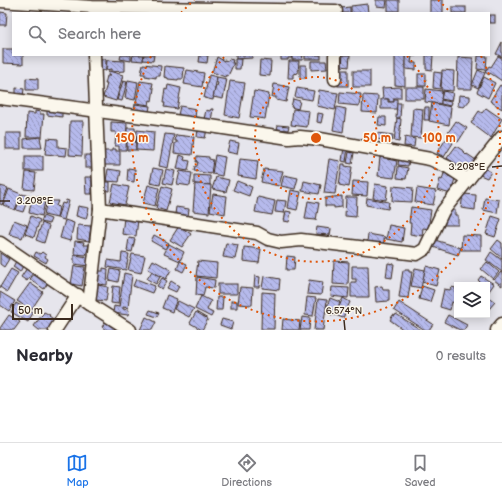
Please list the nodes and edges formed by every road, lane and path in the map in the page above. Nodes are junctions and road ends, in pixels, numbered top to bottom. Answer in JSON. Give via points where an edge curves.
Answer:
{"nodes":[{"id":1,"x":0,"y":1,"type":"edge"},
{"id":2,"x":92,"y":6,"type":"edge"},
{"id":3,"x":337,"y":8,"type":"edge"},
{"id":4,"x":94,"y":56,"type":"edge"},
{"id":5,"x":335,"y":56,"type":"edge"},
{"id":6,"x":335,"y":79,"type":"dead end"},
{"id":7,"x":0,"y":98,"type":"edge"},
{"id":8,"x":98,"y":112,"type":"junction"},
{"id":9,"x":502,"y":137,"type":"edge"},
{"id":10,"x":468,"y":180,"type":"junction"},
{"id":11,"x":100,"y":209,"type":"junction"},
{"id":12,"x":0,"y":243,"type":"edge"},
{"id":13,"x":78,"y":295,"type":"junction"},
{"id":14,"x":89,"y":304,"type":"junction"},
{"id":15,"x":502,"y":324,"type":"edge"},
{"id":16,"x":55,"y":330,"type":"edge"},
{"id":17,"x":130,"y":330,"type":"edge"},
{"id":18,"x":497,"y":330,"type":"edge"}],
"edges":[{"from":1,"to":2,"type":"street"},
{"from":2,"to":3,"type":"street"},
{"from":4,"to":8,"type":"street"},
{"from":5,"to":6,"type":"street"},
{"from":7,"to":8,"type":"street"},
{"from":8,"to":10,"type":"street","via":[[376,148],[430,159]]},
{"from":8,"to":11,"type":"street"},
{"from":9,"to":10,"type":"street"},
{"from":10,"to":11,"type":"street","via":[[443,211],[425,249],[417,254],[301,240],[281,242],[257,233]]},
{"from":11,"to":14,"type":"street"},
{"from":12,"to":13,"type":"street"},
{"from":13,"to":14,"type":"street"},
{"from":13,"to":16,"type":"street"},
{"from":14,"to":17,"type":"street"},
{"from":15,"to":18,"type":"street"}]}
